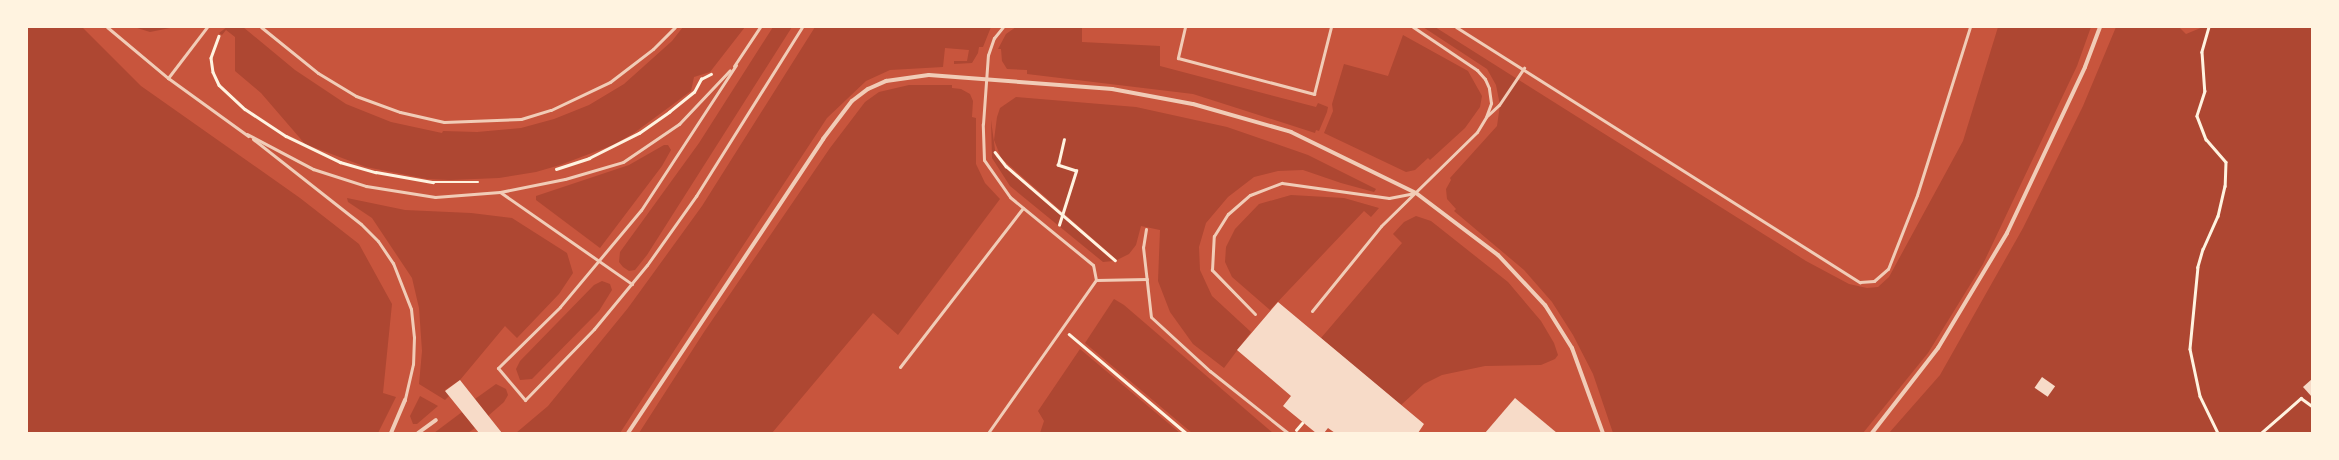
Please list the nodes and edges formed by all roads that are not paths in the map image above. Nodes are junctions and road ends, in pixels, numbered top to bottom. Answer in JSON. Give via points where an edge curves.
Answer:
{"nodes":[{"id":1,"x":108,"y":27,"type":"edge"},
{"id":2,"x":207,"y":27,"type":"edge"},
{"id":3,"x":261,"y":27,"type":"edge"},
{"id":4,"x":675,"y":27,"type":"edge"},
{"id":5,"x":760,"y":27,"type":"edge"},
{"id":6,"x":802,"y":27,"type":"edge"},
{"id":7,"x":1003,"y":27,"type":"edge"},
{"id":8,"x":1185,"y":27,"type":"edge"},
{"id":9,"x":1331,"y":27,"type":"edge"},
{"id":10,"x":1413,"y":27,"type":"edge"},
{"id":11,"x":1456,"y":27,"type":"edge"},
{"id":12,"x":1970,"y":27,"type":"edge"},
{"id":13,"x":2100,"y":27,"type":"edge"},
{"id":14,"x":736,"y":65,"type":"junction"},
{"id":15,"x":1524,"y":68,"type":"junction"},
{"id":16,"x":168,"y":78,"type":"junction"},
{"id":17,"x":986,"y":79,"type":"junction"},
{"id":18,"x":1486,"y":117,"type":"junction"},
{"id":19,"x":247,"y":134,"type":"junction"},
{"id":20,"x":500,"y":192,"type":"junction"},
{"id":21,"x":1416,"y":193,"type":"junction"},
{"id":22,"x":1023,"y":208,"type":"junction"},
{"id":23,"x":1146,"y":229,"type":"dead end"},
{"id":24,"x":600,"y":262,"type":"junction"},
{"id":25,"x":1147,"y":279,"type":"junction"},
{"id":26,"x":1096,"y":280,"type":"junction"},
{"id":27,"x":632,"y":284,"type":"junction"},
{"id":28,"x":1312,"y":311,"type":"dead end"},
{"id":29,"x":1255,"y":314,"type":"dead end"},
{"id":30,"x":900,"y":367,"type":"dead end"},
{"id":31,"x":405,"y":400,"type":"joint"},
{"id":32,"x":436,"y":420,"type":"dead end"},
{"id":33,"x":391,"y":433,"type":"edge"},
{"id":34,"x":418,"y":433,"type":"edge"},
{"id":35,"x":628,"y":433,"type":"edge"},
{"id":36,"x":988,"y":433,"type":"edge"},
{"id":37,"x":1288,"y":433,"type":"edge"},
{"id":38,"x":1603,"y":433,"type":"edge"},
{"id":39,"x":1872,"y":433,"type":"edge"}],
"edges":[{"from":1,"to":16,"type":"lane"},
{"from":2,"to":16,"type":"lane"},
{"from":3,"to":4,"type":"lane","via":[[318,73],[356,96],[400,112],[444,122],[521,119],[551,110],[610,82],[653,49]]},
{"from":5,"to":14,"type":"lane"},
{"from":6,"to":27,"type":"lane","via":[[696,196]]},
{"from":7,"to":17,"type":"lane","via":[[994,38],[988,55]]},
{"from":8,"to":9,"type":"lane","via":[[1178,58],[1314,94]]},
{"from":10,"to":18,"type":"lane","via":[[1477,70],[1485,79],[1491,103]]},
{"from":11,"to":15,"type":"lane"},
{"from":12,"to":15,"type":"lane","via":[[1917,195],[1888,269],[1874,281],[1860,282],[1840,271]]},
{"from":13,"to":39,"type":"street","via":[[2076,88],[2007,233],[1938,348]]},
{"from":14,"to":20,"type":"lane","via":[[679,124],[623,162],[565,179]]},
{"from":14,"to":24,"type":"lane","via":[[642,210]]},
{"from":15,"to":18,"type":"lane","via":[[1499,105]]},
{"from":16,"to":19,"type":"lane"},
{"from":17,"to":21,"type":"street","via":[[1112,89],[1193,104],[1291,132]]},
{"from":17,"to":22,"type":"lane","via":[[984,160],[1010,197]]},
{"from":17,"to":35,"type":"street","via":[[912,76],[886,81],[868,89],[852,101],[819,146]]},
{"from":18,"to":21,"type":"lane","via":[[1477,132]]},
{"from":19,"to":20,"type":"lane","via":[[313,169],[366,186],[435,197]]},
{"from":19,"to":31,"type":"lane","via":[[361,224],[378,241],[393,263],[411,309],[414,337],[414,364]]},
{"from":20,"to":24,"type":"lane"},
{"from":21,"to":28,"type":"lane","via":[[1381,226]]},
{"from":21,"to":29,"type":"lane","via":[[1389,198],[1282,183],[1250,195],[1228,214],[1214,236],[1212,270]]},
{"from":21,"to":38,"type":"street","via":[[1498,256],[1545,305],[1572,348]]},
{"from":22,"to":26,"type":"lane","via":[[1093,265]]},
{"from":22,"to":30,"type":"lane"},
{"from":23,"to":25,"type":"lane","via":[[1143,246]]},
{"from":24,"to":27,"type":"lane"},
{"from":24,"to":27,"type":"lane","via":[[498,368],[525,400],[594,329]]},
{"from":25,"to":26,"type":"lane"},
{"from":25,"to":37,"type":"lane","via":[[1151,318],[1210,371]]},
{"from":26,"to":36,"type":"lane"},
{"from":31,"to":33,"type":"street"},
{"from":32,"to":34,"type":"street"}]}
